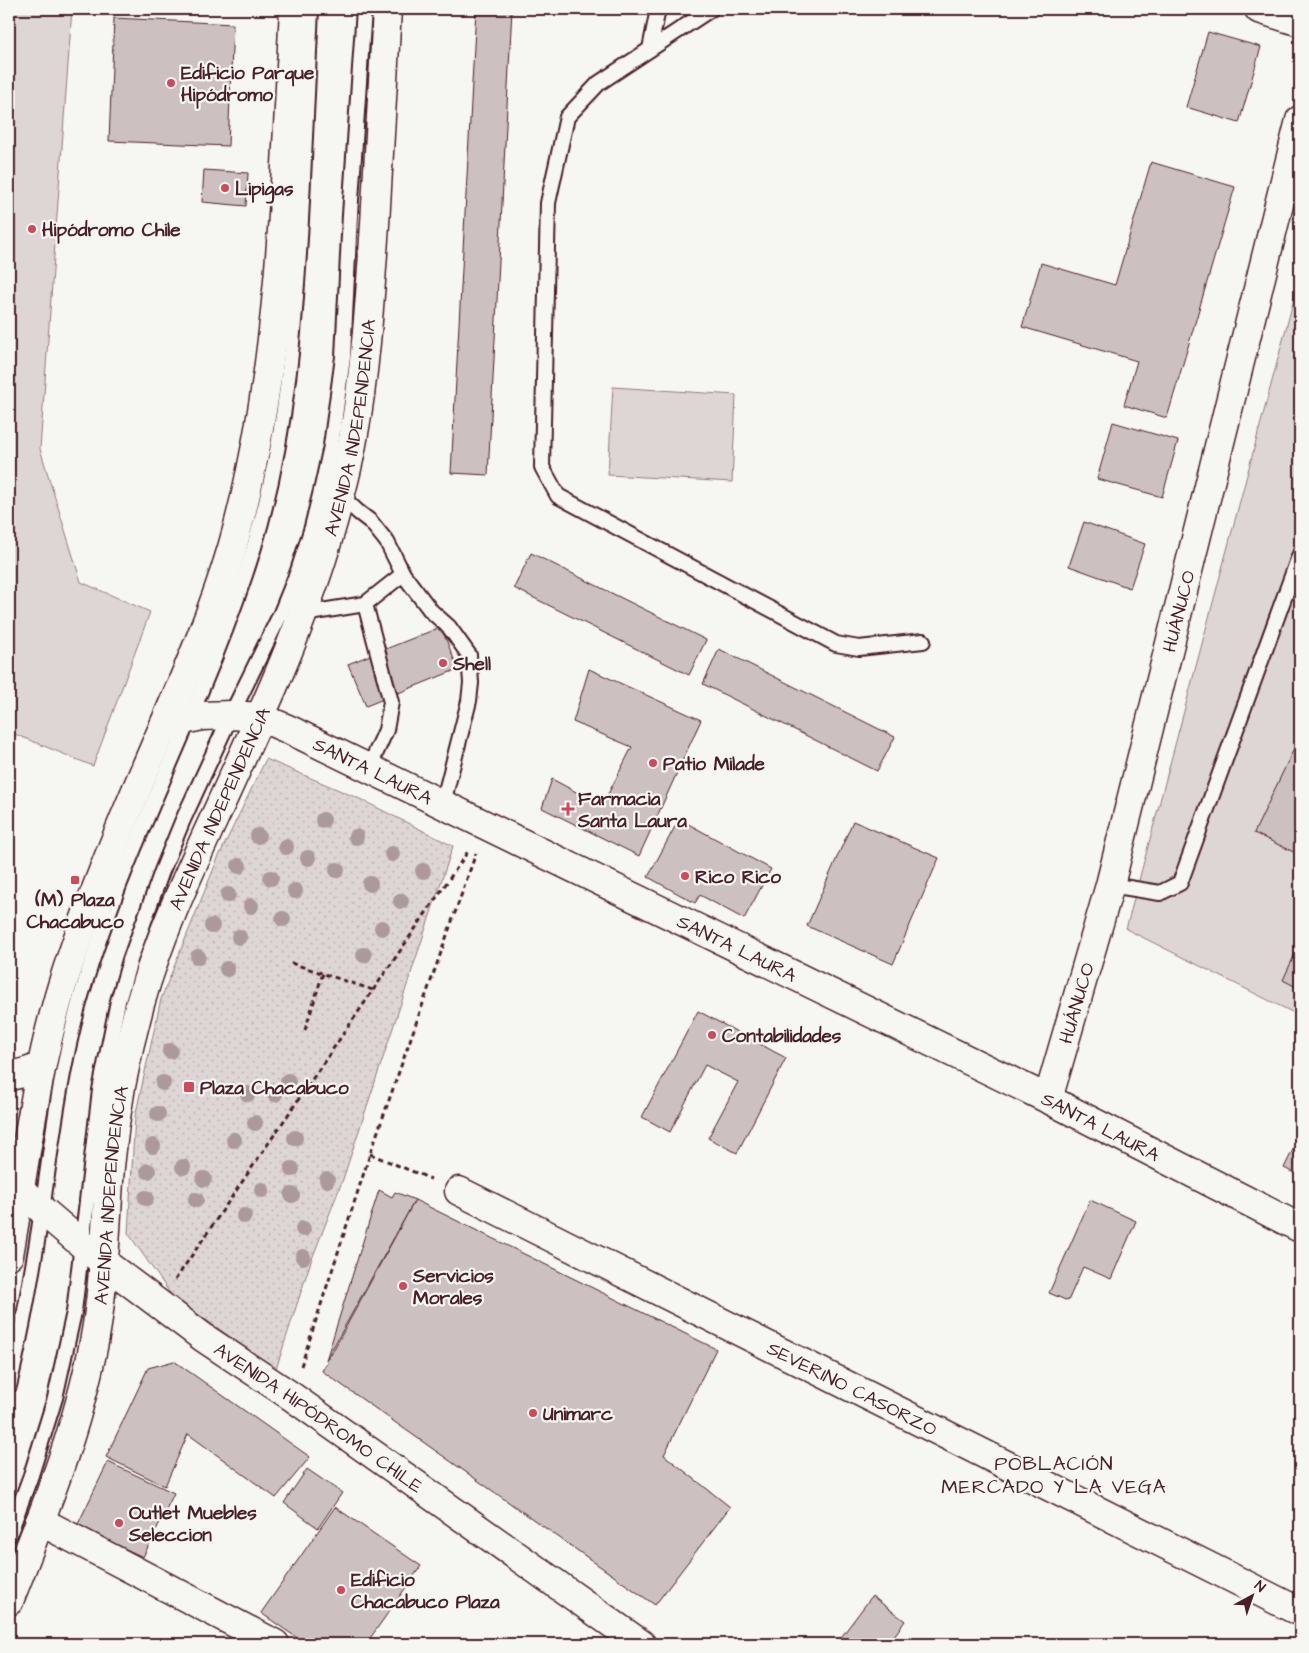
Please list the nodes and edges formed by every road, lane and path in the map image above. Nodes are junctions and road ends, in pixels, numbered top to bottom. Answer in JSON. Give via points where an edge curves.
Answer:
{"nodes":[{"id":1,"x":294,"y":9,"type":"edge"},
{"id":2,"x":311,"y":9,"type":"edge"},
{"id":3,"x":364,"y":9,"type":"edge"},
{"id":4,"x":387,"y":9,"type":"edge"},
{"id":5,"x":658,"y":9,"type":"edge"},
{"id":6,"x":711,"y":9,"type":"edge"},
{"id":7,"x":1259,"y":9,"type":"edge"},
{"id":8,"x":1300,"y":22,"type":"edge"},
{"id":9,"x":650,"y":49,"type":"junction"},
{"id":10,"x":1300,"y":120,"type":"edge"},
{"id":11,"x":341,"y":496,"type":"junction"},
{"id":12,"x":1300,"y":554,"type":"edge"},
{"id":13,"x":403,"y":574,"type":"junction"},
{"id":14,"x":364,"y":604,"type":"junction"},
{"id":15,"x":303,"y":614,"type":"junction"},
{"id":16,"x":922,"y":641,"type":"dead end"},
{"id":17,"x":231,"y":715,"type":"junction"},
{"id":18,"x":260,"y":718,"type":"junction"},
{"id":19,"x":188,"y":719,"type":"junction"},
{"id":20,"x":163,"y":728,"type":"junction"},
{"id":21,"x":369,"y":768,"type":"junction"},
{"id":22,"x":443,"y":803,"type":"junction"},
{"id":23,"x":487,"y":825,"type":"junction"},
{"id":24,"x":1110,"y":885,"type":"junction"},
{"id":25,"x":291,"y":964,"type":"dead end"},
{"id":26,"x":323,"y":972,"type":"junction"},
{"id":27,"x":373,"y":990,"type":"junction"},
{"id":28,"x":305,"y":1030,"type":"dead end"},
{"id":29,"x":41,"y":1068,"type":"junction"},
{"id":30,"x":9,"y":1076,"type":"edge"},
{"id":31,"x":1048,"y":1099,"type":"junction"},
{"id":32,"x":370,"y":1154,"type":"junction"},
{"id":33,"x":14,"y":1184,"type":"edge"},
{"id":34,"x":459,"y":1190,"type":"joint"},
{"id":35,"x":42,"y":1210,"type":"junction"},
{"id":36,"x":1300,"y":1228,"type":"edge"},
{"id":37,"x":83,"y":1244,"type":"junction"},
{"id":38,"x":9,"y":1255,"type":"edge"},
{"id":39,"x":103,"y":1262,"type":"junction"},
{"id":40,"x":159,"y":1303,"type":"junction"},
{"id":41,"x":9,"y":1386,"type":"edge"},
{"id":42,"x":291,"y":1396,"type":"junction"},
{"id":43,"x":40,"y":1521,"type":"junction"},
{"id":44,"x":9,"y":1535,"type":"edge"},
{"id":45,"x":9,"y":1601,"type":"edge"},
{"id":46,"x":1300,"y":1612,"type":"edge"},
{"id":47,"x":275,"y":1644,"type":"edge"},
{"id":48,"x":641,"y":1644,"type":"edge"}],
"edges":[{"from":1,"to":20,"type":"street","via":[[275,314],[258,438],[231,549],[211,610]]},
{"from":2,"to":19,"type":"lane","via":[[297,300],[280,437],[239,594]]},
{"from":3,"to":17,"type":"lane","via":[[343,357],[331,446],[298,571]]},
{"from":4,"to":11,"type":"street","name":"AVENIDA INDEPENDENCIA","via":[[366,334],[359,405]]},
{"from":5,"to":9,"type":"lane"},
{"from":6,"to":9,"type":"lane"},
{"from":7,"to":8,"type":"street"},
{"from":9,"to":16,"type":"lane","via":[[598,83],[567,117],[548,203],[542,467],[558,496],[836,644],[859,648]]},
{"from":10,"to":24,"type":"street","name":"HUÁNUCO"},
{"from":11,"to":13,"type":"lane","via":[[371,522],[387,542]]},
{"from":11,"to":15,"type":"street","name":"AVENIDA INDEPENDENCIA"},
{"from":12,"to":24,"type":"lane","via":[[1180,883],[1160,894]]},
{"from":13,"to":14,"type":"lane"},
{"from":13,"to":22,"type":"lane","via":[[469,656],[472,683],[469,701]]},
{"from":14,"to":15,"type":"lane"},
{"from":14,"to":21,"type":"lane","via":[[392,702],[386,730]]},
{"from":15,"to":18,"type":"street","name":"AVENIDA INDEPENDENCIA"},
{"from":17,"to":18,"type":"street","name":"SANTA LAURA"},
{"from":17,"to":19,"type":"street","name":"SANTA LAURA"},
{"from":17,"to":37,"type":"lane","via":[[162,871],[118,1001],[100,1090]]},
{"from":18,"to":21,"type":"street","name":"SANTA LAURA"},
{"from":18,"to":39,"type":"street","name":"AVENIDA INDEPENDENCIA","via":[[171,912],[140,1004],[118,1106]]},
{"from":19,"to":20,"type":"street","name":"SANTA LAURA"},
{"from":19,"to":35,"type":"lane","via":[[120,881],[90,968],[65,1062]]},
{"from":20,"to":29,"type":"street","via":[[124,818],[68,966]]},
{"from":21,"to":22,"type":"street","name":"SANTA LAURA"},
{"from":22,"to":23,"type":"street","name":"SANTA LAURA"},
{"from":23,"to":27,"type":"path"},
{"from":23,"to":31,"type":"street","name":"SANTA LAURA"},
{"from":23,"to":32,"type":"path"},
{"from":24,"to":31,"type":"street","name":"HUÁNUCO"},
{"from":25,"to":26,"type":"path"},
{"from":26,"to":27,"type":"path"},
{"from":26,"to":28,"type":"path"},
{"from":27,"to":40,"type":"path"},
{"from":29,"to":30,"type":"street"},
{"from":29,"to":33,"type":"street"},
{"from":31,"to":36,"type":"street","name":"SANTA LAURA"},
{"from":32,"to":34,"type":"path"},
{"from":32,"to":42,"type":"path"},
{"from":33,"to":35,"type":"street","name":"AVENIDA HIPÓDROMO CHILE"},
{"from":33,"to":38,"type":"street"},
{"from":34,"to":46,"type":"street","name":"SEVERINO CASORZO"},
{"from":35,"to":37,"type":"street","name":"AVENIDA HIPÓDROMO CHILE"},
{"from":35,"to":41,"type":"lane"},
{"from":37,"to":39,"type":"street","name":"AVENIDA HIPÓDROMO CHILE"},
{"from":37,"to":44,"type":"lane","via":[[74,1312],[55,1398]]},
{"from":39,"to":40,"type":"street","name":"AVENIDA HIPÓDROMO CHILE"},
{"from":39,"to":43,"type":"street","name":"AVENIDA INDEPENDENCIA","via":[[96,1327],[82,1393]]},
{"from":40,"to":42,"type":"street","name":"AVENIDA HIPÓDROMO CHILE","via":[[204,1338]]},
{"from":42,"to":48,"type":"street","name":"AVENIDA HIPÓDROMO CHILE"},
{"from":43,"to":45,"type":"street","name":"AVENIDA INDEPENDENCIA"},
{"from":43,"to":47,"type":"street"}]}
